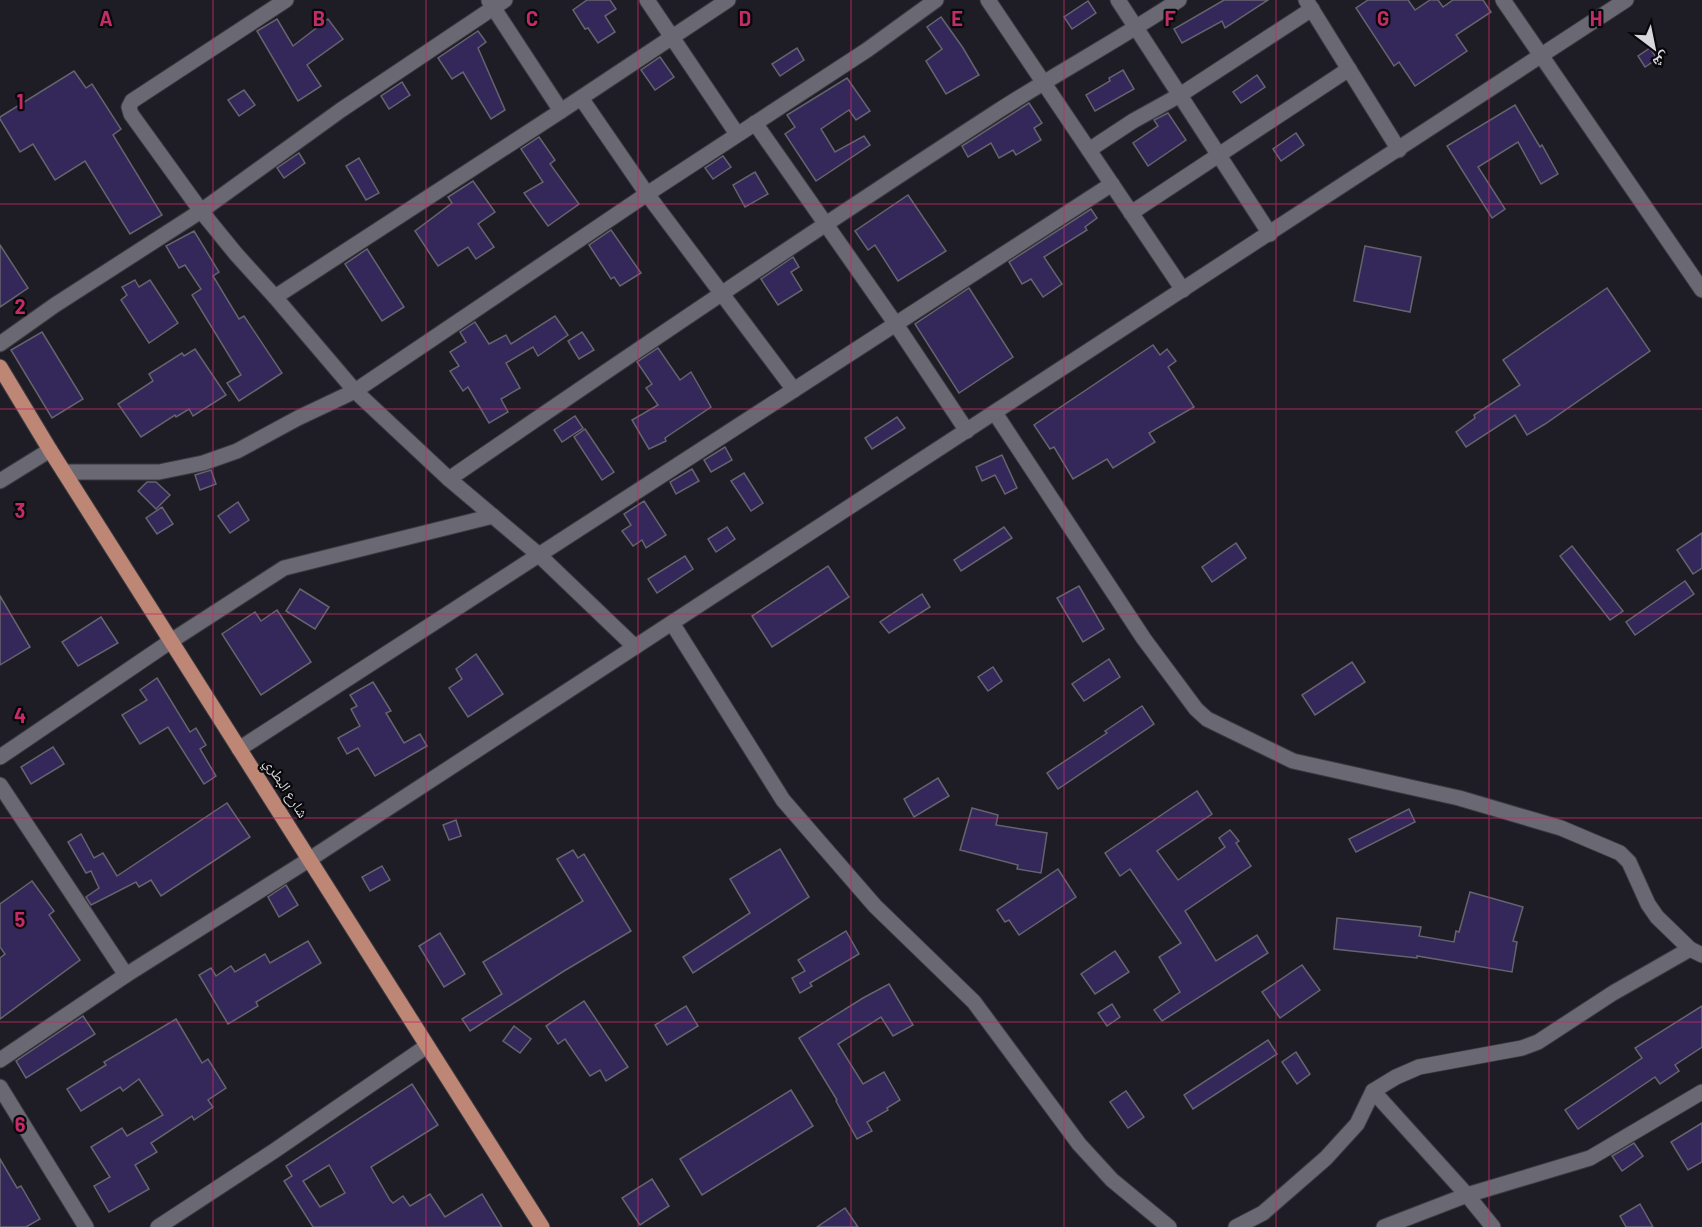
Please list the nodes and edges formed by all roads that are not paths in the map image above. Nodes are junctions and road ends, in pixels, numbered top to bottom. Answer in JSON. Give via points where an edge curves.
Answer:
{"nodes":[{"id":1,"x":286,"y":0,"type":"edge"},
{"id":2,"x":647,"y":0,"type":"edge"},
{"id":3,"x":728,"y":0,"type":"edge"},
{"id":4,"x":936,"y":0,"type":"edge"},
{"id":5,"x":988,"y":0,"type":"edge"},
{"id":6,"x":1118,"y":0,"type":"edge"},
{"id":7,"x":1179,"y":0,"type":"edge"},
{"id":8,"x":1503,"y":0,"type":"edge"},
{"id":9,"x":1626,"y":0,"type":"edge"},
{"id":10,"x":496,"y":3,"type":"edge"},
{"id":11,"x":1309,"y":5,"type":"edge"},
{"id":12,"x":1136,"y":28,"type":"junction"},
{"id":13,"x":672,"y":37,"type":"junction"},
{"id":14,"x":1543,"y":56,"type":"junction"},
{"id":15,"x":1349,"y":69,"type":"junction"},
{"id":16,"x":1043,"y":82,"type":"junction"},
{"id":17,"x":1180,"y":95,"type":"junction"},
{"id":18,"x":581,"y":98,"type":"junction"},
{"id":19,"x":561,"y":111,"type":"junction"},
{"id":20,"x":755,"y":123,"type":"junction"},
{"id":21,"x":737,"y":134,"type":"junction"},
{"id":22,"x":1089,"y":150,"type":"junction"},
{"id":23,"x":1399,"y":150,"type":"junction"},
{"id":24,"x":1220,"y":155,"type":"junction"},
{"id":25,"x":1112,"y":184,"type":"junction"},
{"id":26,"x":647,"y":194,"type":"junction"},
{"id":27,"x":201,"y":211,"type":"junction"},
{"id":28,"x":1131,"y":213,"type":"junction"},
{"id":29,"x":824,"y":224,"type":"junction"},
{"id":30,"x":1270,"y":234,"type":"junction"},
{"id":31,"x":1702,"y":290,"type":"edge"},
{"id":32,"x":1183,"y":291,"type":"junction"},
{"id":33,"x":722,"y":292,"type":"junction"},
{"id":34,"x":275,"y":297,"type":"junction"},
{"id":35,"x":895,"y":323,"type":"junction"},
{"id":36,"x":0,"y":344,"type":"edge"},
{"id":37,"x":0,"y":367,"type":"edge"},
{"id":38,"x":794,"y":390,"type":"junction"},
{"id":39,"x":355,"y":391,"type":"junction"},
{"id":40,"x":995,"y":413,"type":"junction"},
{"id":41,"x":968,"y":431,"type":"junction"},
{"id":42,"x":50,"y":450,"type":"junction"},
{"id":43,"x":64,"y":472,"type":"junction"},
{"id":44,"x":449,"y":479,"type":"junction"},
{"id":45,"x":0,"y":481,"type":"edge"},
{"id":46,"x":493,"y":516,"type":"junction"},
{"id":47,"x":540,"y":555,"type":"junction"},
{"id":48,"x":672,"y":623,"type":"junction"},
{"id":49,"x":171,"y":640,"type":"junction"},
{"id":50,"x":635,"y":647,"type":"junction"},
{"id":51,"x":239,"y":749,"type":"junction"},
{"id":52,"x":0,"y":757,"type":"edge"},
{"id":53,"x":0,"y":785,"type":"edge"},
{"id":54,"x":310,"y":859,"type":"junction"},
{"id":55,"x":1696,"y":952,"type":"edge"},
{"id":56,"x":126,"y":975,"type":"junction"},
{"id":57,"x":427,"y":1046,"type":"junction"},
{"id":58,"x":0,"y":1060,"type":"edge"},
{"id":59,"x":0,"y":1087,"type":"edge"},
{"id":60,"x":1373,"y":1091,"type":"junction"},
{"id":61,"x":1702,"y":1092,"type":"edge"},
{"id":62,"x":1467,"y":1195,"type":"junction"},
{"id":63,"x":86,"y":1227,"type":"edge"},
{"id":64,"x":158,"y":1227,"type":"edge"},
{"id":65,"x":542,"y":1227,"type":"edge"},
{"id":66,"x":1169,"y":1227,"type":"edge"},
{"id":67,"x":1236,"y":1227,"type":"edge"},
{"id":68,"x":1384,"y":1227,"type":"edge"},
{"id":69,"x":1493,"y":1227,"type":"edge"}],
"edges":[{"from":1,"to":27,"type":"street","via":[[132,101],[129,107]]},
{"from":2,"to":13,"type":"street"},
{"from":3,"to":13,"type":"street"},
{"from":4,"to":20,"type":"street"},
{"from":5,"to":16,"type":"street"},
{"from":6,"to":12,"type":"street"},
{"from":7,"to":12,"type":"street"},
{"from":8,"to":14,"type":"street"},
{"from":9,"to":14,"type":"street"},
{"from":10,"to":19,"type":"street"},
{"from":10,"to":27,"type":"street"},
{"from":11,"to":15,"type":"street"},
{"from":11,"to":17,"type":"street"},
{"from":12,"to":16,"type":"street"},
{"from":12,"to":17,"type":"street"},
{"from":13,"to":18,"type":"street"},
{"from":13,"to":21,"type":"street"},
{"from":14,"to":23,"type":"street"},
{"from":14,"to":31,"type":"street"},
{"from":15,"to":23,"type":"street"},
{"from":15,"to":24,"type":"street"},
{"from":16,"to":22,"type":"street"},
{"from":16,"to":29,"type":"street"},
{"from":17,"to":22,"type":"street"},
{"from":17,"to":24,"type":"street"},
{"from":18,"to":19,"type":"street"},
{"from":18,"to":26,"type":"street"},
{"from":19,"to":34,"type":"street"},
{"from":20,"to":21,"type":"street"},
{"from":20,"to":29,"type":"street"},
{"from":21,"to":26,"type":"street"},
{"from":22,"to":25,"type":"street"},
{"from":23,"to":30,"type":"street"},
{"from":24,"to":28,"type":"street"},
{"from":24,"to":30,"type":"street"},
{"from":25,"to":28,"type":"street"},
{"from":25,"to":35,"type":"street"},
{"from":26,"to":33,"type":"street"},
{"from":26,"to":39,"type":"street"},
{"from":27,"to":34,"type":"street"},
{"from":27,"to":36,"type":"street"},
{"from":28,"to":32,"type":"street"},
{"from":29,"to":33,"type":"street"},
{"from":29,"to":35,"type":"street"},
{"from":30,"to":32,"type":"street"},
{"from":32,"to":40,"type":"street"},
{"from":33,"to":38,"type":"street"},
{"from":33,"to":44,"type":"street"},
{"from":34,"to":39,"type":"street"},
{"from":35,"to":38,"type":"street"},
{"from":35,"to":41,"type":"street"},
{"from":37,"to":42,"type":"main road","name":"شارع البطري"},
{"from":38,"to":47,"type":"street"},
{"from":39,"to":43,"type":"street","via":[[237,451],[203,463],[159,472]]},
{"from":39,"to":44,"type":"street"},
{"from":40,"to":41,"type":"street"},
{"from":40,"to":55,"type":"street","via":[[1144,639],[1207,719],[1293,761],[1459,798],[1561,828],[1620,853],[1629,862],[1657,917]]},
{"from":41,"to":48,"type":"street"},
{"from":42,"to":43,"type":"main road","name":"شارع البطري"},
{"from":42,"to":45,"type":"street"},
{"from":43,"to":49,"type":"main road","name":"شارع البطري"},
{"from":44,"to":46,"type":"street"},
{"from":46,"to":47,"type":"street"},
{"from":46,"to":49,"type":"street","via":[[284,568]]},
{"from":47,"to":50,"type":"street"},
{"from":47,"to":51,"type":"street"},
{"from":48,"to":50,"type":"street"},
{"from":48,"to":66,"type":"street","via":[[783,800],[875,906],[974,1002],[1079,1144],[1112,1180]]},
{"from":49,"to":51,"type":"main road","name":"شارع البطري"},
{"from":49,"to":52,"type":"street"},
{"from":50,"to":54,"type":"street"},
{"from":51,"to":54,"type":"main road","name":"شارع البطري"},
{"from":53,"to":56,"type":"street"},
{"from":54,"to":56,"type":"street"},
{"from":54,"to":57,"type":"main road","name":"شارع البطري"},
{"from":55,"to":60,"type":"street","via":[[1613,993],[1538,1042],[1419,1067]]},
{"from":56,"to":58,"type":"street"},
{"from":57,"to":64,"type":"street"},
{"from":57,"to":65,"type":"main road","name":"شارع البطري"},
{"from":59,"to":63,"type":"street"},
{"from":60,"to":62,"type":"street"},
{"from":60,"to":67,"type":"street","via":[[1357,1124],[1326,1158],[1263,1213]]},
{"from":61,"to":62,"type":"street","via":[[1590,1158]]},
{"from":62,"to":68,"type":"street"},
{"from":62,"to":69,"type":"street"}]}
